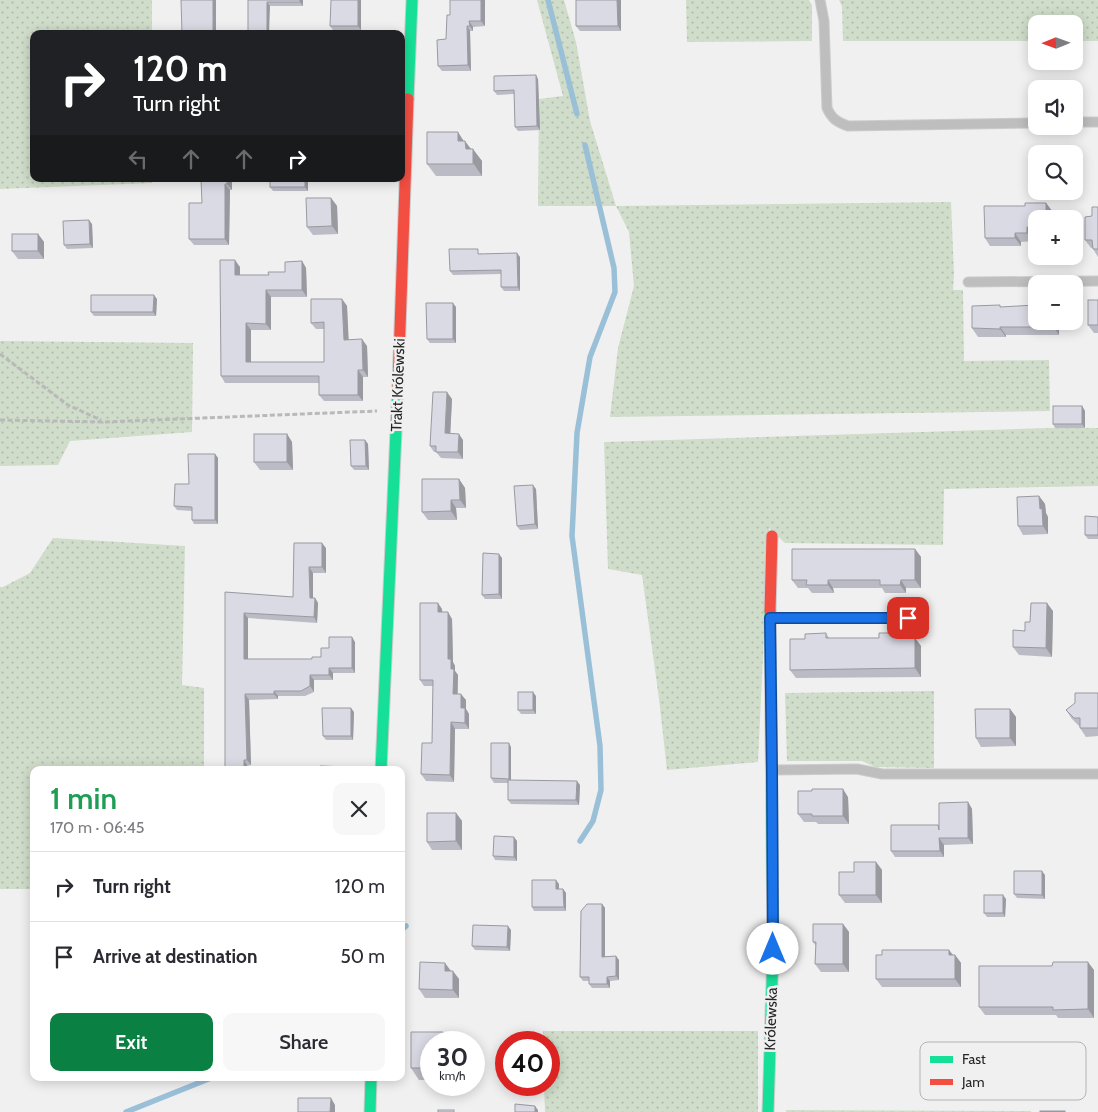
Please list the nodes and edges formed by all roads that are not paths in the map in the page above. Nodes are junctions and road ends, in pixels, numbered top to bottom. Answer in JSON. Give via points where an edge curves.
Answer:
{"nodes":[{"id":1,"x":412,"y":0,"type":"edge"},
{"id":2,"x":820,"y":0,"type":"edge"},
{"id":3,"x":1083,"y":122,"type":"edge"},
{"id":4,"x":1098,"y":122,"type":"edge"},
{"id":5,"x":1028,"y":123,"type":"edge"},
{"id":6,"x":405,"y":155,"type":"edge"},
{"id":7,"x":404,"y":182,"type":"edge"},
{"id":8,"x":1098,"y":281,"type":"edge"},
{"id":9,"x":968,"y":282,"type":"dead end"},
{"id":10,"x":772,"y":536,"type":"dead end"},
{"id":11,"x":770,"y":618,"type":"junction"},
{"id":12,"x":908,"y":618,"type":"dead end"},
{"id":13,"x":381,"y":766,"type":"edge"},
{"id":14,"x":772,"y":770,"type":"junction"},
{"id":15,"x":1098,"y":774,"type":"edge"},
{"id":16,"x":371,"y":1081,"type":"edge"},
{"id":17,"x":370,"y":1112,"type":"edge"},
{"id":18,"x":768,"y":1112,"type":"edge"}],
"edges":[{"from":1,"to":6,"type":"street","name":"Trakt Królewski"},
{"from":2,"to":5,"type":"lane","via":[[824,21],[827,108],[837,122],[848,126]]},
{"from":3,"to":4,"type":"lane"},
{"from":7,"to":13,"type":"street","name":"Trakt Królewski"},
{"from":8,"to":9,"type":"lane"},
{"from":10,"to":11,"type":"street","name":"Królewska"},
{"from":11,"to":12,"type":"lane"},
{"from":11,"to":14,"type":"street","name":"Królewska"},
{"from":14,"to":15,"type":"lane","via":[[857,769],[882,774]]},
{"from":14,"to":18,"type":"street","name":"Królewska","via":[[773,949]]},
{"from":16,"to":17,"type":"street"}]}
